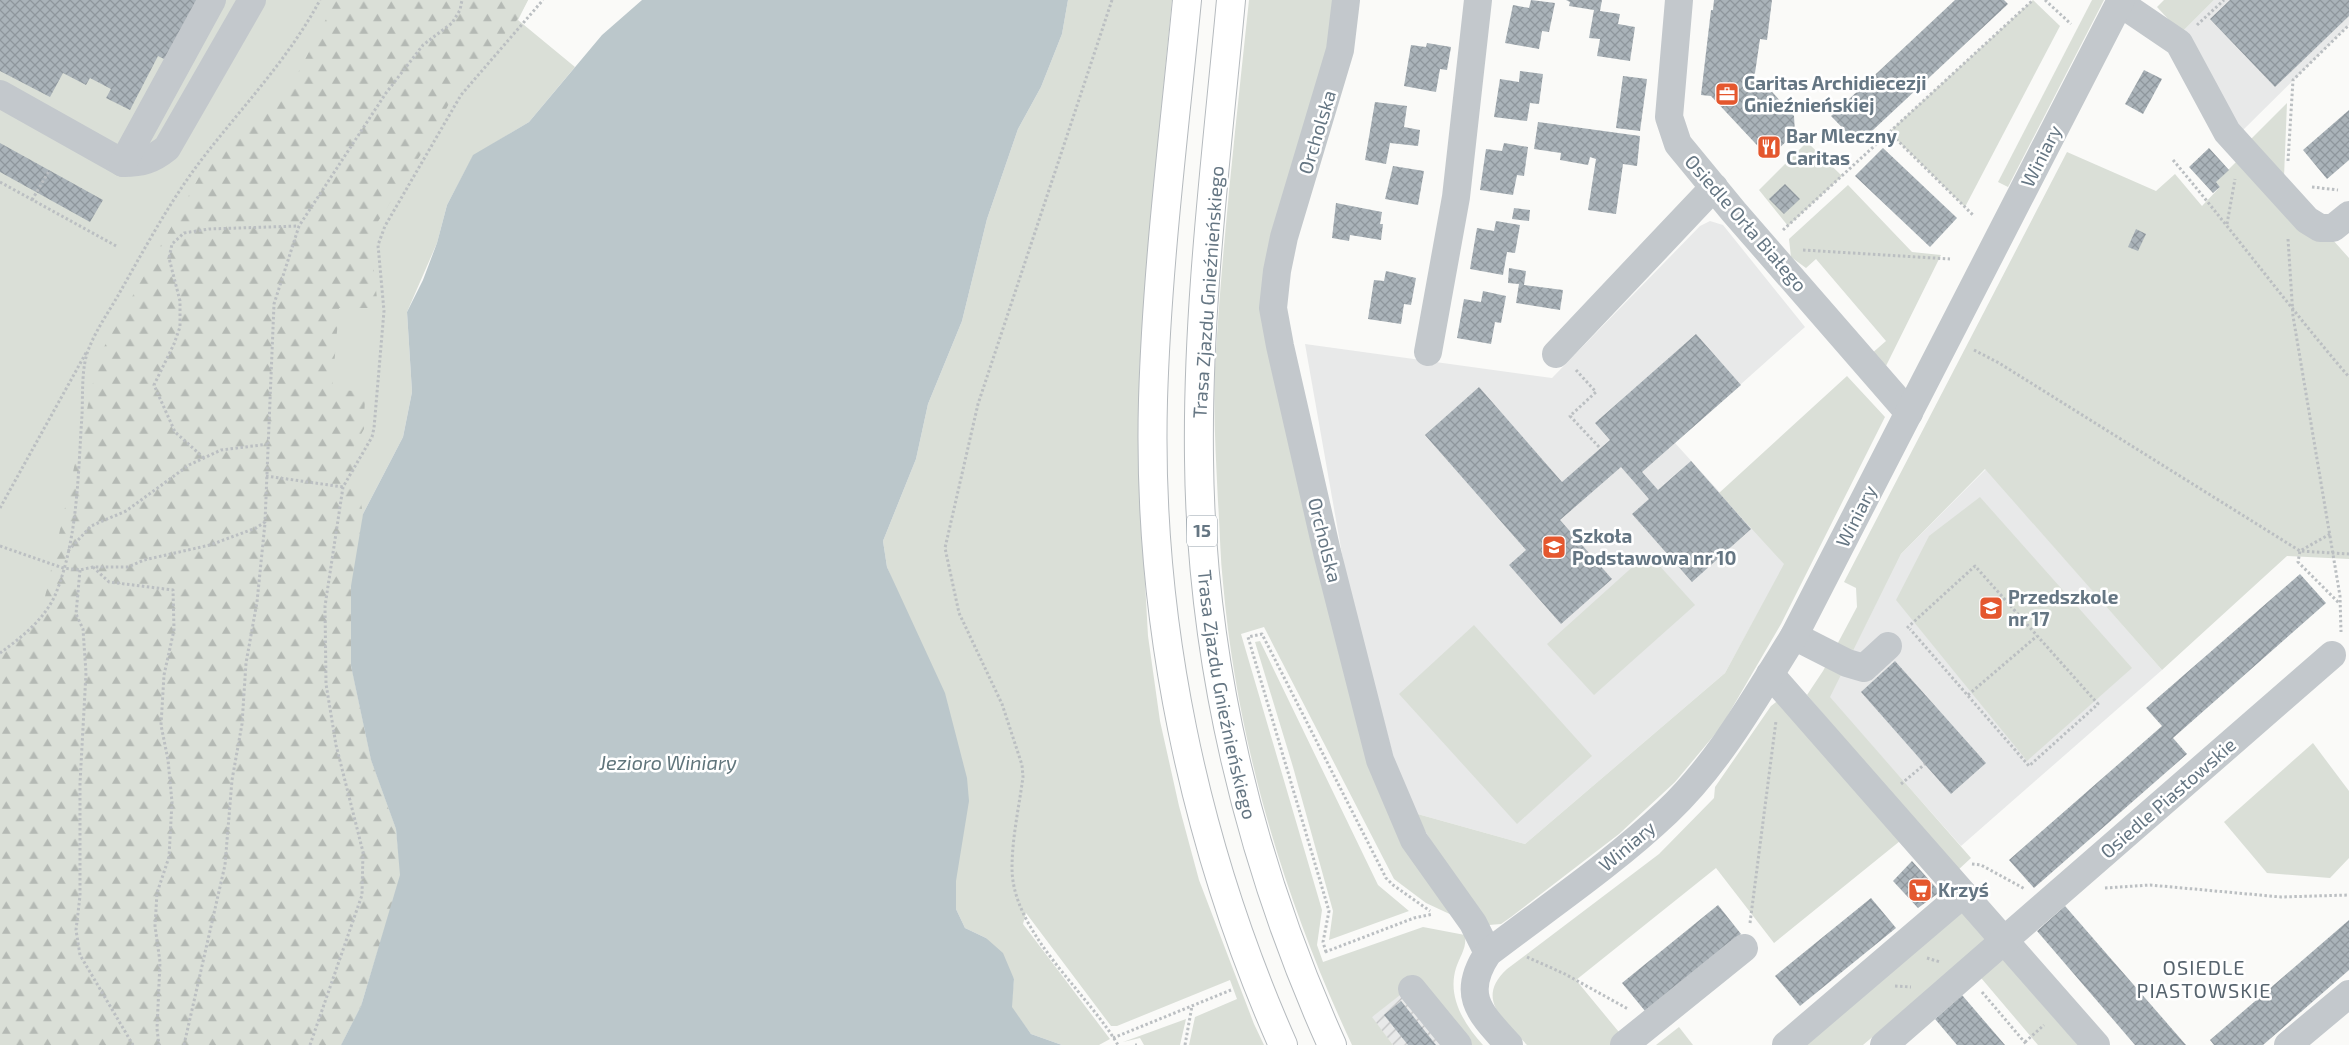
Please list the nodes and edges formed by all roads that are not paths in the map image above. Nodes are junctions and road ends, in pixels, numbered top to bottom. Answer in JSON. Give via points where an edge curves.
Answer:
{"nodes":[{"id":1,"x":212,"y":0,"type":"edge"},
{"id":2,"x":252,"y":0,"type":"edge"},
{"id":3,"x":1186,"y":0,"type":"edge"},
{"id":4,"x":1231,"y":0,"type":"edge"},
{"id":5,"x":1346,"y":0,"type":"edge"},
{"id":6,"x":1478,"y":0,"type":"edge"},
{"id":7,"x":1678,"y":0,"type":"edge"},
{"id":8,"x":2121,"y":1,"type":"edge"},
{"id":9,"x":0,"y":94,"type":"edge"},
{"id":10,"x":123,"y":163,"type":"junction"},
{"id":11,"x":1714,"y":187,"type":"junction"},
{"id":12,"x":2349,"y":215,"type":"edge"},
{"id":13,"x":1428,"y":352,"type":"dead end"},
{"id":14,"x":1565,"y":360,"type":"road end"},
{"id":15,"x":1909,"y":412,"type":"junction"},
{"id":16,"x":1794,"y":636,"type":"junction"},
{"id":17,"x":1888,"y":646,"type":"road end"},
{"id":18,"x":2332,"y":655,"type":"road end"},
{"id":19,"x":1770,"y":674,"type":"junction"},
{"id":20,"x":1963,"y":894,"type":"junction"},
{"id":21,"x":2004,"y":941,"type":"junction"},
{"id":22,"x":1744,"y":948,"type":"road end"},
{"id":23,"x":1493,"y":949,"type":"junction"},
{"id":24,"x":1412,"y":989,"type":"dead end"},
{"id":25,"x":2349,"y":994,"type":"edge"},
{"id":26,"x":1283,"y":1045,"type":"edge"},
{"id":27,"x":1332,"y":1045,"type":"edge"},
{"id":28,"x":1458,"y":1045,"type":"edge"},
{"id":29,"x":1509,"y":1045,"type":"edge"},
{"id":30,"x":1624,"y":1045,"type":"edge"},
{"id":31,"x":1786,"y":1045,"type":"edge"},
{"id":32,"x":1884,"y":1045,"type":"edge"},
{"id":33,"x":2096,"y":1045,"type":"edge"},
{"id":34,"x":2288,"y":1045,"type":"edge"}],
"edges":[{"from":1,"to":10,"type":"street"},
{"from":2,"to":10,"type":"street","via":[[167,148],[143,163]]},
{"from":3,"to":26,"type":"main road","via":[[1156,344],[1154,470],[1159,568],[1181,722],[1211,846],[1234,920]]},
{"from":4,"to":27,"type":"main road","name":"Trasa Zjazdu Gnieźnieńskiego","number":"15","via":[[1200,372],[1200,515],[1207,592],[1225,710],[1248,812],[1289,940]]},
{"from":5,"to":23,"type":"street","name":"Orcholska","via":[[1340,50],[1284,236],[1273,308],[1327,552],[1380,760],[1414,840]]},
{"from":6,"to":13,"type":"street","via":[[1456,197]]},
{"from":7,"to":11,"type":"street","name":"Osiedle Orła Białego","via":[[1669,117],[1678,144]]},
{"from":8,"to":12,"type":"street","via":[[2178,43],[2227,132],[2308,220],[2320,228],[2333,228]]},
{"from":8,"to":15,"type":"street","name":"Winiary"},
{"from":9,"to":10,"type":"street"},
{"from":11,"to":14,"type":"street"},
{"from":11,"to":15,"type":"street","name":"Osiedle Orła Białego"},
{"from":15,"to":16,"type":"street","name":"Winiary"},
{"from":16,"to":17,"type":"street","via":[[1847,663],[1864,668]]},
{"from":16,"to":19,"type":"street","name":"Winiary"},
{"from":18,"to":21,"type":"street","name":"Osiedle Piastowskie"},
{"from":19,"to":20,"type":"street"},
{"from":19,"to":23,"type":"street","name":"Winiary","via":[[1706,769],[1668,811],[1621,853]]},
{"from":20,"to":21,"type":"street"},
{"from":20,"to":31,"type":"street"},
{"from":21,"to":32,"type":"street","name":"Osiedle Piastowskie"},
{"from":21,"to":33,"type":"street"},
{"from":22,"to":30,"type":"street"},
{"from":23,"to":29,"type":"street","via":[[1477,969],[1474,988],[1477,1005],[1484,1018]]},
{"from":24,"to":28,"type":"street"},
{"from":25,"to":34,"type":"street"}]}
